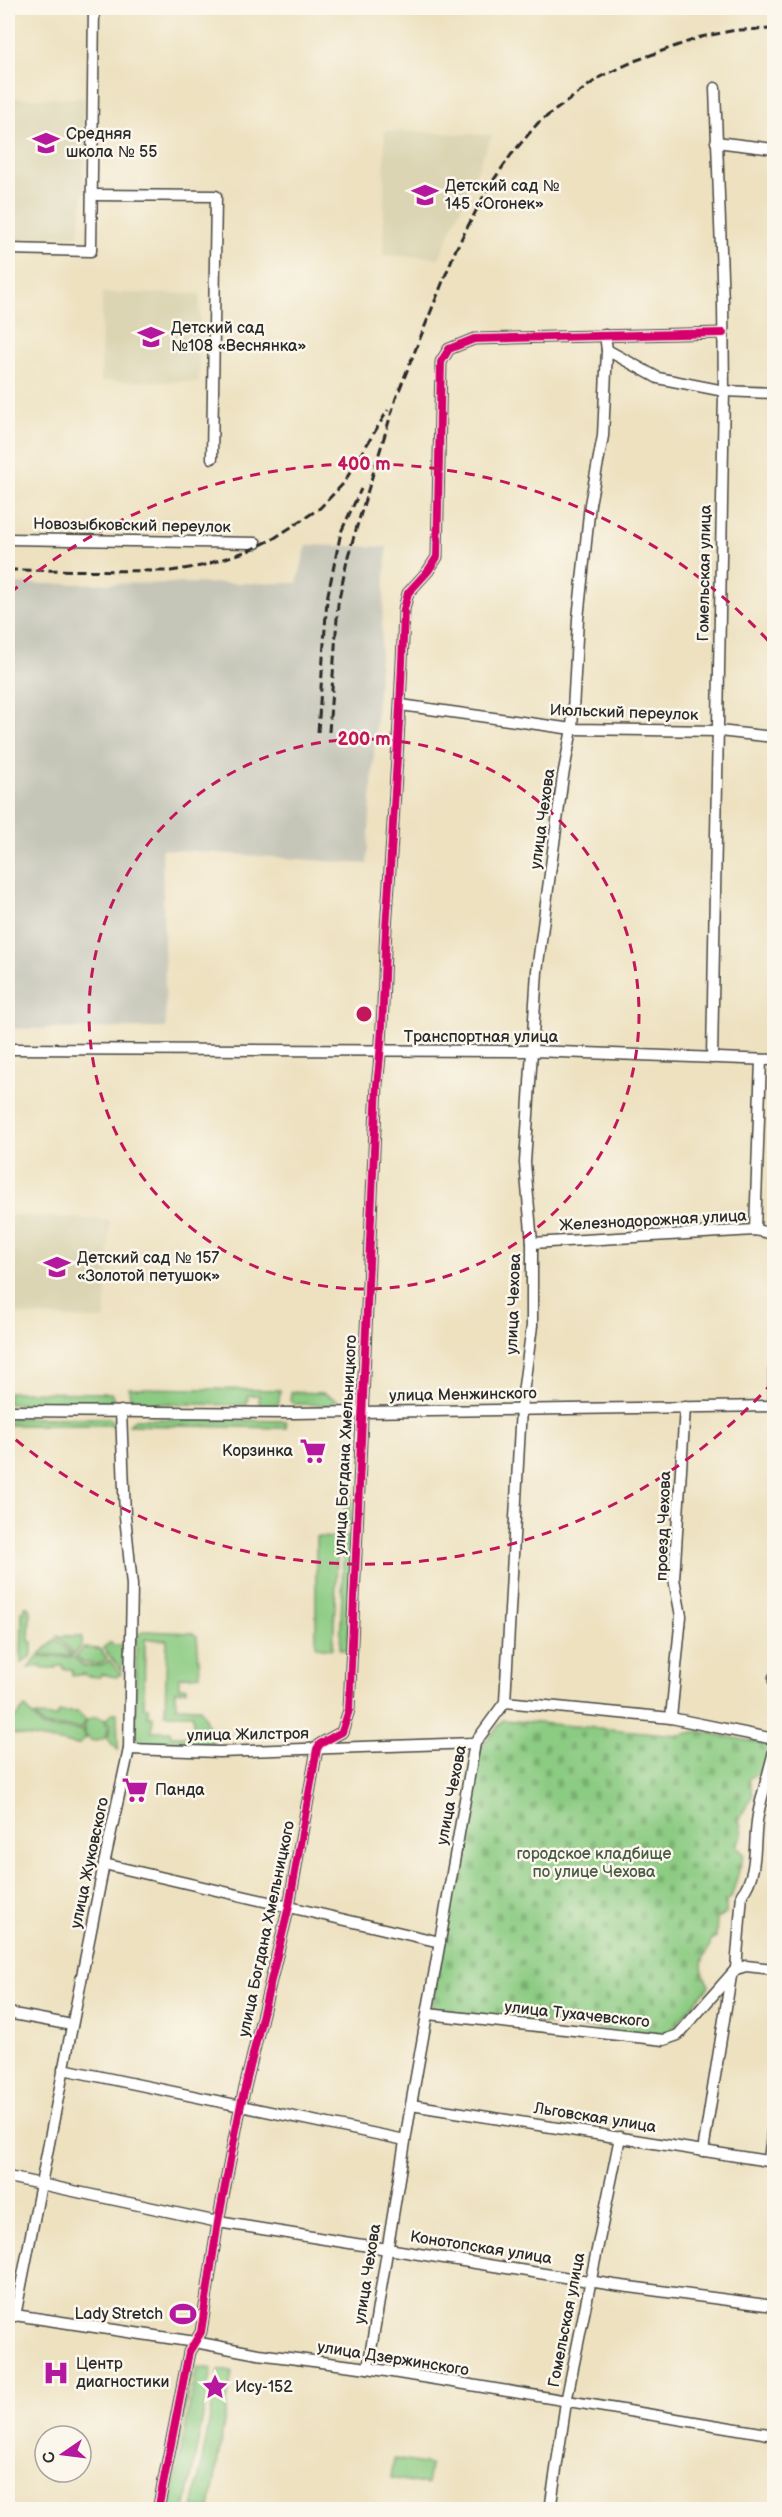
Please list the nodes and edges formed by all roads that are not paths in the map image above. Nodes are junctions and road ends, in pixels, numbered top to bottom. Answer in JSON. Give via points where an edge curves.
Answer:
{"nodes":[{"id":1,"x":94,"y":8,"type":"edge"},
{"id":2,"x":715,"y":88,"type":"dead end"},
{"id":3,"x":716,"y":142,"type":"junction"},
{"id":4,"x":774,"y":149,"type":"edge"},
{"id":5,"x":92,"y":195,"type":"junction"},
{"id":6,"x":8,"y":249,"type":"edge"},
{"id":7,"x":723,"y":333,"type":"junction"},
{"id":8,"x":605,"y":335,"type":"junction"},
{"id":9,"x":607,"y":350,"type":"junction"},
{"id":10,"x":724,"y":391,"type":"junction"},
{"id":11,"x":774,"y":393,"type":"edge"},
{"id":12,"x":212,"y":458,"type":"dead end"},
{"id":13,"x":8,"y":539,"type":"edge"},
{"id":14,"x":256,"y":543,"type":"dead end"},
{"id":15,"x":401,"y":705,"type":"junction"},
{"id":16,"x":572,"y":729,"type":"junction"},
{"id":17,"x":719,"y":731,"type":"junction"},
{"id":18,"x":774,"y":737,"type":"edge"},
{"id":19,"x":8,"y":1049,"type":"edge"},
{"id":20,"x":381,"y":1051,"type":"junction"},
{"id":21,"x":533,"y":1051,"type":"junction"},
{"id":22,"x":712,"y":1058,"type":"junction"},
{"id":23,"x":760,"y":1060,"type":"junction"},
{"id":24,"x":774,"y":1060,"type":"edge"},
{"id":25,"x":754,"y":1230,"type":"junction"},
{"id":26,"x":774,"y":1234,"type":"edge"},
{"id":27,"x":532,"y":1243,"type":"junction"},
{"id":28,"x":774,"y":1370,"type":"edge"},
{"id":29,"x":774,"y":1406,"type":"edge"},
{"id":30,"x":685,"y":1407,"type":"junction"},
{"id":31,"x":521,"y":1408,"type":"junction"},
{"id":32,"x":8,"y":1411,"type":"edge"},
{"id":33,"x":121,"y":1411,"type":"junction"},
{"id":34,"x":361,"y":1412,"type":"junction"},
{"id":35,"x":774,"y":1677,"type":"edge"},
{"id":36,"x":774,"y":1682,"type":"edge"},
{"id":37,"x":505,"y":1702,"type":"junction"},
{"id":38,"x":671,"y":1718,"type":"junction"},
{"id":39,"x":774,"y":1739,"type":"edge"},
{"id":40,"x":475,"y":1743,"type":"junction"},
{"id":41,"x":129,"y":1749,"type":"junction"},
{"id":42,"x":317,"y":1749,"type":"junction"},
{"id":43,"x":774,"y":1751,"type":"edge"},
{"id":44,"x":104,"y":1864,"type":"junction"},
{"id":45,"x":289,"y":1906,"type":"junction"},
{"id":46,"x":440,"y":1942,"type":"junction"},
{"id":47,"x":774,"y":1969,"type":"edge"},
{"id":48,"x":734,"y":1972,"type":"junction"},
{"id":49,"x":8,"y":2013,"type":"edge"},
{"id":50,"x":428,"y":2014,"type":"junction"},
{"id":51,"x":72,"y":2025,"type":"junction"},
{"id":52,"x":63,"y":2069,"type":"junction"},
{"id":53,"x":241,"y":2104,"type":"junction"},
{"id":54,"x":411,"y":2105,"type":"junction"},
{"id":55,"x":774,"y":2114,"type":"edge"},
{"id":56,"x":620,"y":2137,"type":"junction"},
{"id":57,"x":405,"y":2140,"type":"junction"},
{"id":58,"x":703,"y":2151,"type":"junction"},
{"id":59,"x":772,"y":2161,"type":"edge"},
{"id":60,"x":8,"y":2177,"type":"edge"},
{"id":61,"x":40,"y":2185,"type":"junction"},
{"id":62,"x":218,"y":2222,"type":"junction"},
{"id":63,"x":388,"y":2248,"type":"junction"},
{"id":64,"x":590,"y":2281,"type":"junction"},
{"id":65,"x":774,"y":2306,"type":"edge"},
{"id":66,"x":11,"y":2315,"type":"edge"},
{"id":67,"x":195,"y":2342,"type":"junction"},
{"id":68,"x":368,"y":2368,"type":"junction"},
{"id":69,"x":566,"y":2402,"type":"junction"},
{"id":70,"x":774,"y":2435,"type":"edge"},
{"id":71,"x":158,"y":2510,"type":"edge"},
{"id":72,"x":549,"y":2510,"type":"edge"}],
"edges":[{"from":1,"to":5,"type":"street"},
{"from":2,"to":3,"type":"street","name":"Гомельская улица"},
{"from":3,"to":4,"type":"street"},
{"from":3,"to":7,"type":"street","name":"Гомельская улица"},
{"from":5,"to":6,"type":"street","via":[[91,251]]},
{"from":5,"to":12,"type":"street","via":[[216,196]]},
{"from":7,"to":8,"type":"street"},
{"from":7,"to":10,"type":"street","name":"Гомельская улица"},
{"from":8,"to":9,"type":"street","name":"улица Чехова"},
{"from":8,"to":15,"type":"street","name":"улица Богдана Хмельницкого","via":[[474,339],[449,349],[441,362],[437,557],[408,593],[404,609]]},
{"from":9,"to":10,"type":"street","via":[[658,378]]},
{"from":9,"to":16,"type":"street","name":"улица Чехова","via":[[603,436],[590,504],[578,619]]},
{"from":10,"to":11,"type":"street"},
{"from":10,"to":17,"type":"street","name":"Гомельская улица"},
{"from":13,"to":14,"type":"street","name":"Новозыбковский переулок"},
{"from":15,"to":16,"type":"street","name":"Июльский переулок"},
{"from":15,"to":20,"type":"street","name":"улица Богдана Хмельницкого"},
{"from":16,"to":17,"type":"street","name":"Июльский переулок"},
{"from":16,"to":21,"type":"street","name":"улица Чехова","via":[[537,971]]},
{"from":17,"to":18,"type":"street","name":"Июльский переулок"},
{"from":17,"to":22,"type":"street","name":"Гомельская улица"},
{"from":19,"to":20,"type":"street","name":"Транспортная улица"},
{"from":20,"to":21,"type":"street","name":"Транспортная улица"},
{"from":20,"to":34,"type":"street","name":"улица Богдана Хмельницкого"},
{"from":21,"to":22,"type":"street","name":"Транспортная улица"},
{"from":21,"to":27,"type":"street","name":"улица Чехова","via":[[525,1163]]},
{"from":22,"to":23,"type":"street","name":"Транспортная улица"},
{"from":23,"to":24,"type":"street","name":"Транспортная улица"},
{"from":23,"to":25,"type":"street"},
{"from":25,"to":26,"type":"street","name":"Железнодорожная улица"},
{"from":25,"to":27,"type":"street","name":"Железнодорожная улица"},
{"from":27,"to":31,"type":"street","name":"улица Чехова","via":[[532,1326]]},
{"from":28,"to":29,"type":"street"},
{"from":29,"to":30,"type":"street","name":"улица Менжинского"},
{"from":30,"to":31,"type":"street","name":"улица Менжинского"},
{"from":30,"to":38,"type":"street","name":"проезд Чехова","via":[[675,1579],[681,1616]]},
{"from":31,"to":34,"type":"street","name":"улица Менжинского"},
{"from":31,"to":37,"type":"street","name":"улица Чехова"},
{"from":32,"to":33,"type":"street","name":"улица Менжинского"},
{"from":33,"to":34,"type":"street","name":"улица Менжинского"},
{"from":33,"to":41,"type":"street","name":"улица Жуковского","via":[[132,1585]]},
{"from":34,"to":42,"type":"street","name":"улица Богдана Хмельницкого","via":[[349,1710],[342,1732]]},
{"from":35,"to":36,"type":"street"},
{"from":37,"to":38,"type":"street"},
{"from":37,"to":40,"type":"street","name":"улица Чехова"},
{"from":38,"to":39,"type":"street"},
{"from":40,"to":42,"type":"street","name":"улица Жилстроя"},
{"from":40,"to":46,"type":"street","name":"улица Чехова"},
{"from":41,"to":42,"type":"street","name":"улица Жилстроя"},
{"from":41,"to":44,"type":"street","name":"улица Жуковского"},
{"from":42,"to":45,"type":"street","name":"улица Богдана Хмельницкого"},
{"from":43,"to":48,"type":"street","via":[[757,1817],[752,1866],[742,1894]]},
{"from":44,"to":45,"type":"street"},
{"from":44,"to":51,"type":"street","name":"улица Жуковского"},
{"from":45,"to":46,"type":"street"},
{"from":45,"to":53,"type":"street","name":"улица Богдана Хмельницкого"},
{"from":46,"to":50,"type":"street","name":"улица Чехова"},
{"from":47,"to":48,"type":"street","via":[[746,1966]]},
{"from":48,"to":50,"type":"street","name":"улица Тухачевского","via":[[678,2035],[664,2040]]},
{"from":48,"to":58,"type":"street"},
{"from":49,"to":51,"type":"street"},
{"from":50,"to":54,"type":"street","name":"улица Чехова"},
{"from":51,"to":52,"type":"street","name":"улица Жуковского"},
{"from":52,"to":53,"type":"street"},
{"from":52,"to":61,"type":"street","name":"улица Жуковского"},
{"from":53,"to":57,"type":"street"},
{"from":53,"to":62,"type":"street","name":"улица Богдана Хмельницкого"},
{"from":54,"to":56,"type":"street","name":"Льговская улица"},
{"from":54,"to":57,"type":"street","name":"улица Чехова"},
{"from":55,"to":59,"type":"street"},
{"from":56,"to":58,"type":"street","name":"Льговская улица"},
{"from":56,"to":64,"type":"street","name":"Гомельская улица"},
{"from":57,"to":63,"type":"street","name":"улица Чехова"},
{"from":58,"to":59,"type":"street","name":"Льговская улица"},
{"from":60,"to":61,"type":"street","name":"Конотопская улица"},
{"from":61,"to":62,"type":"street","name":"Конотопская улица"},
{"from":61,"to":66,"type":"street","name":"улица Жуковского"},
{"from":62,"to":63,"type":"street","name":"Конотопская улица"},
{"from":62,"to":67,"type":"street","name":"улица Богдана Хмельницкого","via":[[201,2332]]},
{"from":63,"to":64,"type":"street","name":"Конотопская улица"},
{"from":63,"to":68,"type":"street","name":"улица Чехова"},
{"from":64,"to":65,"type":"street","name":"Конотопская улица"},
{"from":64,"to":69,"type":"street","name":"Гомельская улица"},
{"from":66,"to":67,"type":"street","name":"улица Дзержинского"},
{"from":67,"to":68,"type":"street","name":"улица Дзержинского"},
{"from":67,"to":71,"type":"street","name":"улица Богдана Хмельницкого","via":[[189,2352]]},
{"from":68,"to":69,"type":"street","name":"улица Дзержинского"},
{"from":69,"to":70,"type":"street","name":"улица Дзержинского"},
{"from":69,"to":72,"type":"street","name":"Гомельская улица"}]}
